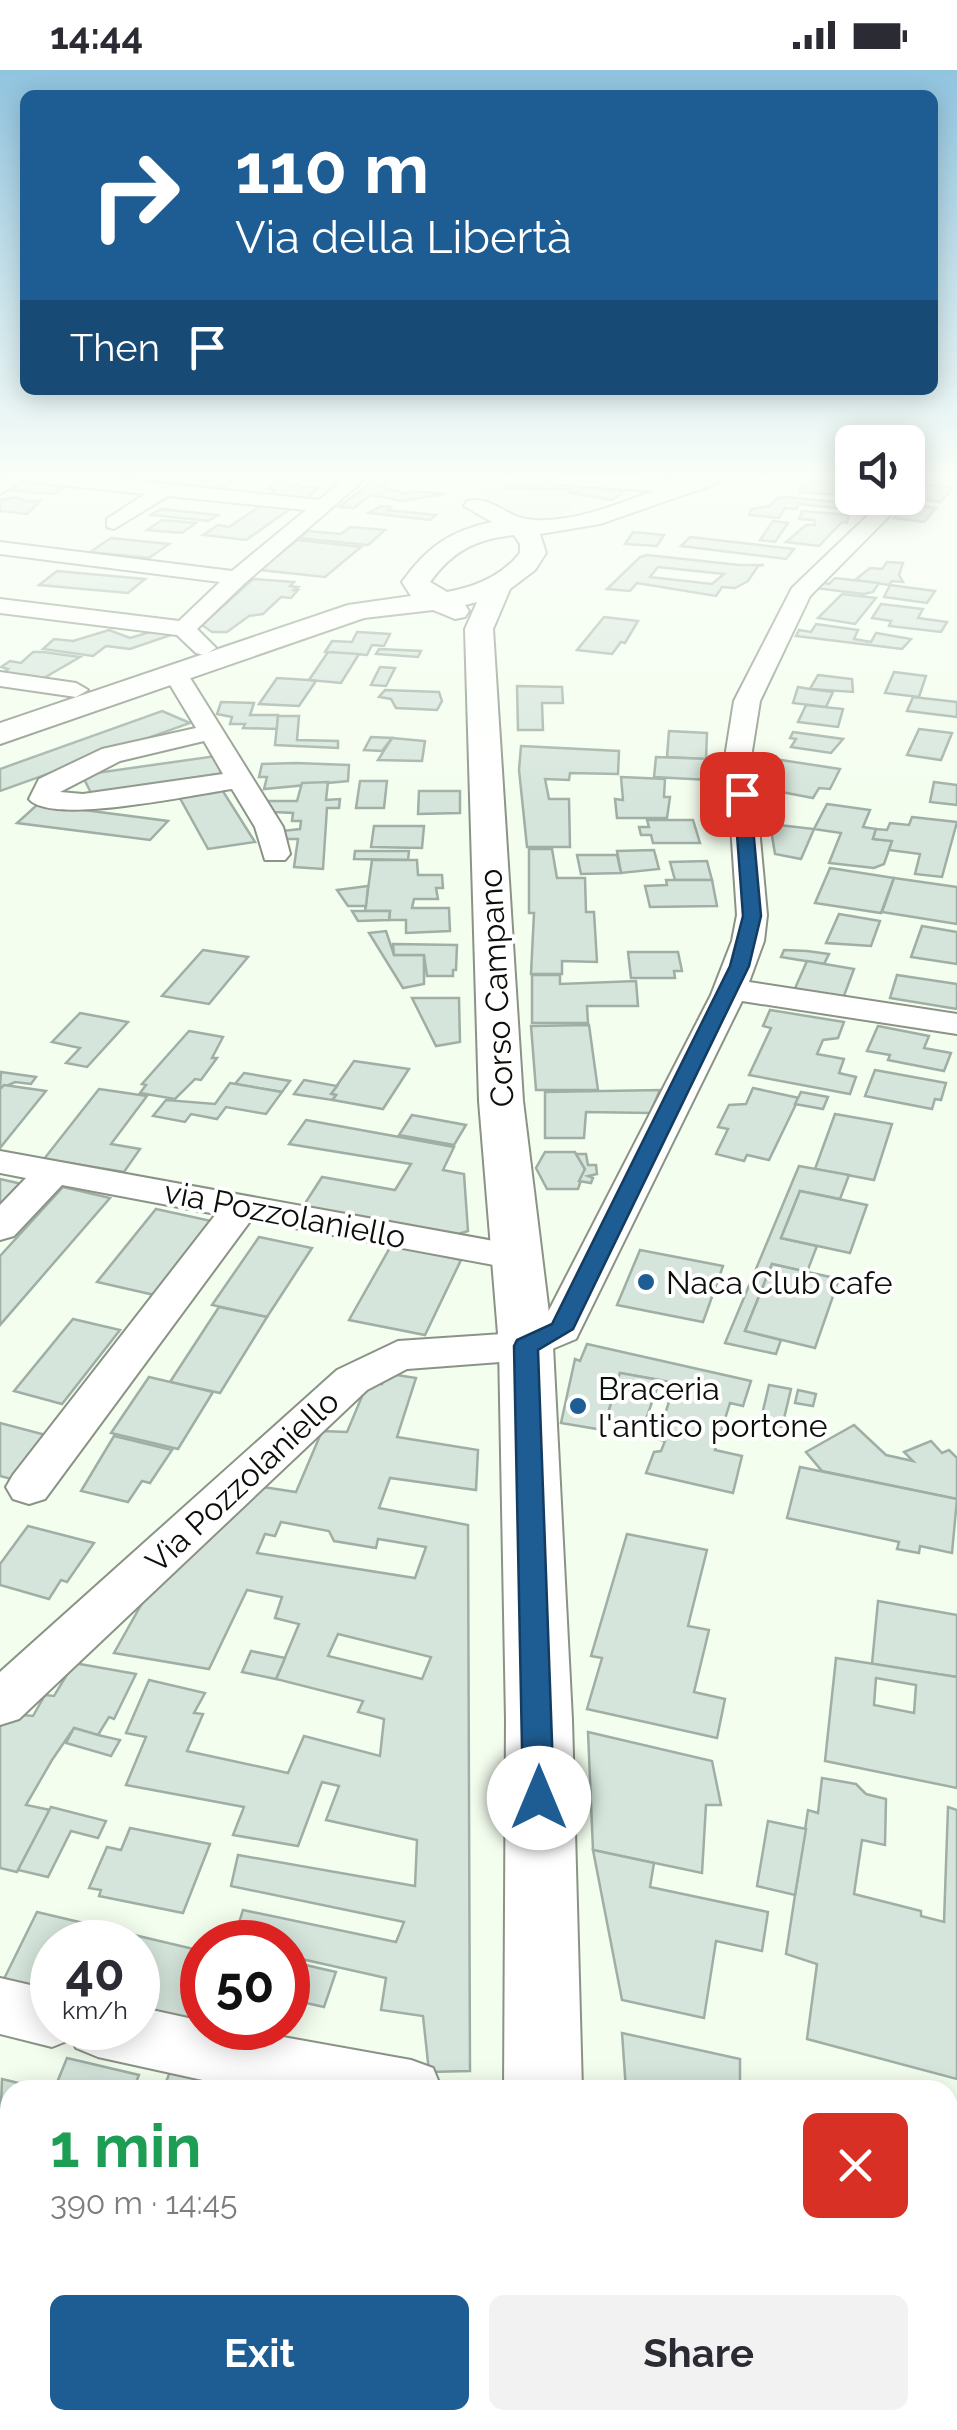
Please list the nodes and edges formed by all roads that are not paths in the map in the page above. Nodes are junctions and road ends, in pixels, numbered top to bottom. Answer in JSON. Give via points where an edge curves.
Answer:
{"nodes":[{"id":1,"x":229,"y":588,"type":"edge"},
{"id":2,"x":377,"y":588,"type":"edge"},
{"id":3,"x":420,"y":588,"type":"edge"},
{"id":4,"x":497,"y":588,"type":"joint"},
{"id":5,"x":805,"y":588,"type":"edge"},
{"id":6,"x":442,"y":602,"type":"junction"},
{"id":7,"x":0,"y":606,"type":"edge"},
{"id":8,"x":479,"y":629,"type":"junction"},
{"id":9,"x":194,"y":638,"type":"junction"},
{"id":10,"x":175,"y":673,"type":"junction"},
{"id":11,"x":0,"y":679,"type":"edge"},
{"id":12,"x":76,"y":690,"type":"junction"},
{"id":13,"x":0,"y":716,"type":"edge"},
{"id":14,"x":211,"y":732,"type":"junction"},
{"id":15,"x":0,"y":734,"type":"edge"},
{"id":16,"x":240,"y":780,"type":"junction"},
{"id":17,"x":276,"y":854,"type":"dead end"},
{"id":18,"x":730,"y":989,"type":"junction"},
{"id":19,"x":957,"y":1024,"type":"edge"},
{"id":20,"x":0,"y":1162,"type":"edge"},
{"id":21,"x":54,"y":1171,"type":"junction"},
{"id":22,"x":242,"y":1206,"type":"junction"},
{"id":23,"x":0,"y":1228,"type":"edge"},
{"id":24,"x":516,"y":1257,"type":"junction"},
{"id":25,"x":526,"y":1346,"type":"junction"},
{"id":26,"x":28,"y":1487,"type":"dead end"},
{"id":27,"x":0,"y":1704,"type":"edge"},
{"id":28,"x":0,"y":2006,"type":"edge"},
{"id":29,"x":30,"y":2013,"type":"edge"},
{"id":30,"x":160,"y":2041,"type":"edge"},
{"id":31,"x":356,"y":2080,"type":"edge"},
{"id":32,"x":543,"y":2080,"type":"edge"}],
"edges":[{"from":1,"to":9,"type":"street"},
{"from":2,"to":9,"type":"main road"},
{"from":3,"to":6,"type":"main road"},
{"from":4,"to":6,"type":"main road"},
{"from":4,"to":8,"type":"main road"},
{"from":5,"to":18,"type":"street","via":[[747,701],[739,751],[752,916]]},
{"from":6,"to":8,"type":"main road"},
{"from":6,"to":10,"type":"main road","via":[[358,611]]},
{"from":7,"to":9,"type":"street"},
{"from":8,"to":24,"type":"main road","name":"Corso Campano","via":[[501,1101]]},
{"from":9,"to":12,"type":"main road"},
{"from":10,"to":14,"type":"street"},
{"from":10,"to":15,"type":"main road"},
{"from":11,"to":12,"type":"street"},
{"from":12,"to":13,"type":"main road"},
{"from":14,"to":16,"type":"street"},
{"from":14,"to":16,"type":"street","via":[[110,755],[49,786],[43,799],[83,802]]},
{"from":16,"to":17,"type":"street","via":[[269,827]]},
{"from":18,"to":19,"type":"street"},
{"from":18,"to":25,"type":"street","via":[[561,1329]]},
{"from":20,"to":21,"type":"street","name":"via Pozzolaniello"},
{"from":21,"to":22,"type":"street","name":"via Pozzolaniello"},
{"from":21,"to":23,"type":"street"},
{"from":22,"to":24,"type":"street","name":"via Pozzolaniello"},
{"from":22,"to":26,"type":"street","name":"Via Pozzolaniello"},
{"from":24,"to":25,"type":"main road","name":"Corso Campano"},
{"from":25,"to":27,"type":"street","name":"Via Pozzolaniello","via":[[409,1353],[352,1380]]},
{"from":25,"to":32,"type":"main road","name":"Corso Campano"},
{"from":28,"to":29,"type":"street"},
{"from":30,"to":31,"type":"street"}]}
